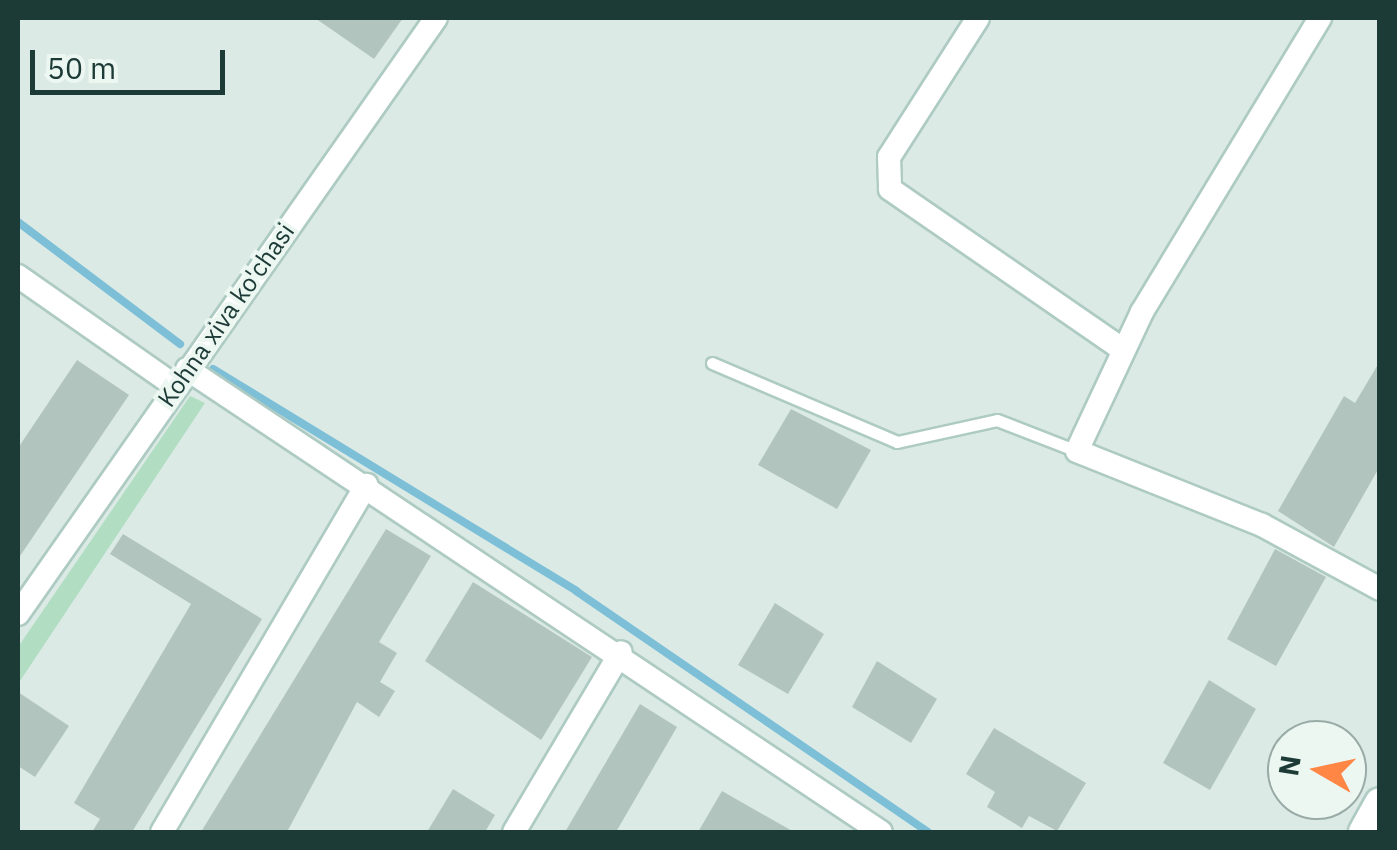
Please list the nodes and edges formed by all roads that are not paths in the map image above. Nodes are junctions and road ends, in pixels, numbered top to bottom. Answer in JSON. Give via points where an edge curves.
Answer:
{"nodes":[{"id":1,"x":436,"y":18,"type":"edge"},
{"id":2,"x":978,"y":18,"type":"edge"},
{"id":3,"x":1320,"y":18,"type":"edge"},
{"id":4,"x":18,"y":276,"type":"edge"},
{"id":5,"x":1122,"y":349,"type":"junction"},
{"id":6,"x":712,"y":364,"type":"dead end"},
{"id":7,"x":181,"y":378,"type":"junction"},
{"id":8,"x":1077,"y":451,"type":"junction"},
{"id":9,"x":366,"y":485,"type":"junction"},
{"id":10,"x":1380,"y":589,"type":"edge"},
{"id":11,"x":18,"y":614,"type":"edge"},
{"id":12,"x":622,"y":652,"type":"junction"},
{"id":13,"x":1380,"y":804,"type":"edge"},
{"id":14,"x":869,"y":829,"type":"edge"},
{"id":15,"x":162,"y":832,"type":"edge"},
{"id":16,"x":514,"y":832,"type":"edge"},
{"id":17,"x":1364,"y":832,"type":"edge"}],
"edges":[{"from":1,"to":7,"type":"street","name":"Kohna xiva ko'chasi"},
{"from":2,"to":5,"type":"street","via":[[889,157],[890,189]]},
{"from":3,"to":5,"type":"street"},
{"from":4,"to":7,"type":"street"},
{"from":5,"to":8,"type":"street"},
{"from":6,"to":8,"type":"lane","via":[[898,442],[997,420]]},
{"from":7,"to":9,"type":"street"},
{"from":7,"to":11,"type":"street","name":"Kohna xiva ko'chasi"},
{"from":8,"to":10,"type":"street","via":[[1262,524]]},
{"from":9,"to":12,"type":"street"},
{"from":9,"to":15,"type":"street"},
{"from":12,"to":14,"type":"street"},
{"from":12,"to":16,"type":"street"},
{"from":13,"to":17,"type":"main road"}]}
